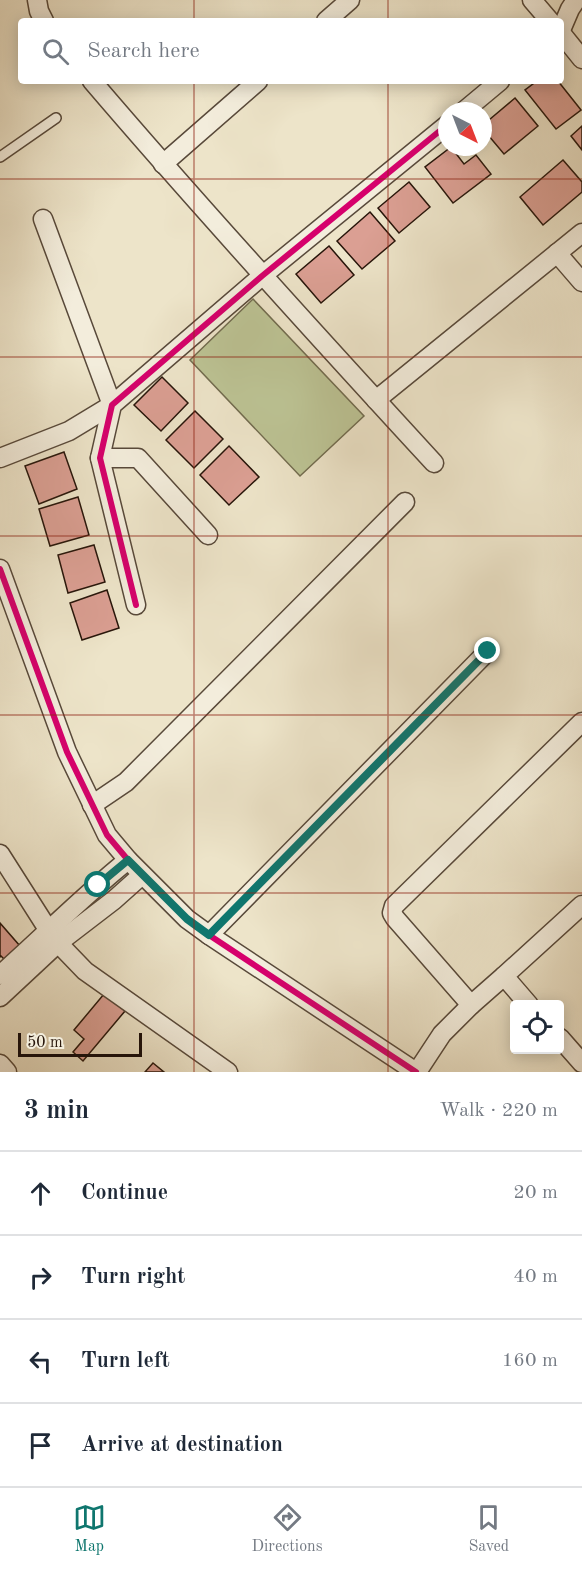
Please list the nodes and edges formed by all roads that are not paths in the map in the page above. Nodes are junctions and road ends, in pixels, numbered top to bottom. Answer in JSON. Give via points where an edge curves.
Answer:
{"nodes":[{"id":1,"x":37,"y":0,"type":"edge"},
{"id":2,"x":350,"y":0,"type":"edge"},
{"id":3,"x":532,"y":0,"type":"edge"},
{"id":4,"x":576,"y":0,"type":"edge"},
{"id":5,"x":42,"y":18,"type":"edge"},
{"id":6,"x":329,"y":18,"type":"edge"},
{"id":7,"x":547,"y":18,"type":"edge"},
{"id":8,"x":564,"y":24,"type":"edge"},
{"id":9,"x":564,"y":36,"type":"edge"},
{"id":10,"x":582,"y":59,"type":"edge"},
{"id":11,"x":95,"y":84,"type":"edge"},
{"id":12,"x":255,"y":84,"type":"edge"},
{"id":13,"x":496,"y":84,"type":"edge"},
{"id":14,"x":475,"y":102,"type":"edge"},
{"id":15,"x":56,"y":118,"type":"dead end"},
{"id":16,"x":438,"y":132,"type":"edge"},
{"id":17,"x":0,"y":157,"type":"edge"},
{"id":18,"x":163,"y":164,"type":"junction"},
{"id":19,"x":43,"y":219,"type":"dead end"},
{"id":20,"x":582,"y":233,"type":"edge"},
{"id":21,"x":557,"y":253,"type":"junction"},
{"id":22,"x":262,"y":276,"type":"junction"},
{"id":23,"x":582,"y":282,"type":"edge"},
{"id":24,"x":376,"y":400,"type":"junction"},
{"id":25,"x":112,"y":405,"type":"junction"},
{"id":26,"x":0,"y":458,"type":"edge"},
{"id":27,"x":100,"y":458,"type":"junction"},
{"id":28,"x":434,"y":462,"type":"dead end"},
{"id":29,"x":405,"y":502,"type":"dead end"},
{"id":30,"x":208,"y":535,"type":"dead end"},
{"id":31,"x":0,"y":569,"type":"edge"},
{"id":32,"x":136,"y":605,"type":"dead end"},
{"id":33,"x":488,"y":651,"type":"dead end"},
{"id":34,"x":582,"y":722,"type":"edge"},
{"id":35,"x":92,"y":805,"type":"junction"},
{"id":36,"x":0,"y":854,"type":"edge"},
{"id":37,"x":128,"y":860,"type":"junction"},
{"id":38,"x":142,"y":875,"type":"junction"},
{"id":39,"x":582,"y":905,"type":"edge"},
{"id":40,"x":209,"y":935,"type":"junction"},
{"id":41,"x":53,"y":937,"type":"junction"},
{"id":42,"x":0,"y":975,"type":"edge"},
{"id":43,"x":504,"y":976,"type":"junction"},
{"id":44,"x":0,"y":997,"type":"edge"},
{"id":45,"x":525,"y":1000,"type":"edge"},
{"id":46,"x":471,"y":1005,"type":"junction"},
{"id":47,"x":564,"y":1043,"type":"edge"},
{"id":48,"x":582,"y":1063,"type":"edge"},
{"id":49,"x":0,"y":1064,"type":"edge"},
{"id":50,"x":7,"y":1072,"type":"edge"},
{"id":51,"x":228,"y":1072,"type":"edge"},
{"id":52,"x":417,"y":1072,"type":"edge"}],
"edges":[{"from":1,"to":5,"type":"street"},
{"from":2,"to":6,"type":"street"},
{"from":3,"to":7,"type":"street"},
{"from":4,"to":8,"type":"street"},
{"from":9,"to":10,"type":"street"},
{"from":11,"to":18,"type":"street"},
{"from":12,"to":18,"type":"street"},
{"from":13,"to":14,"type":"street"},
{"from":15,"to":17,"type":"lane"},
{"from":16,"to":22,"type":"street"},
{"from":18,"to":22,"type":"street"},
{"from":19,"to":25,"type":"street"},
{"from":20,"to":21,"type":"street"},
{"from":21,"to":23,"type":"street"},
{"from":21,"to":24,"type":"street"},
{"from":22,"to":24,"type":"street"},
{"from":22,"to":25,"type":"street"},
{"from":24,"to":28,"type":"street"},
{"from":25,"to":26,"type":"street","via":[[69,431]]},
{"from":25,"to":27,"type":"street"},
{"from":27,"to":30,"type":"street","via":[[138,458]]},
{"from":27,"to":32,"type":"street"},
{"from":29,"to":35,"type":"street","via":[[126,782]]},
{"from":31,"to":35,"type":"street","via":[[68,752]]},
{"from":33,"to":40,"type":"street"},
{"from":34,"to":46,"type":"street","via":[[394,906],[395,918]]},
{"from":35,"to":37,"type":"street","via":[[107,835]]},
{"from":36,"to":41,"type":"street"},
{"from":37,"to":38,"type":"street"},
{"from":37,"to":41,"type":"street","via":[[98,885]]},
{"from":38,"to":40,"type":"street"},
{"from":38,"to":41,"type":"street","via":[[114,900]]},
{"from":39,"to":43,"type":"street"},
{"from":40,"to":52,"type":"street"},
{"from":41,"to":42,"type":"street"},
{"from":41,"to":44,"type":"street"},
{"from":41,"to":51,"type":"street","via":[[85,971]]},
{"from":43,"to":45,"type":"street"},
{"from":43,"to":46,"type":"street"},
{"from":46,"to":52,"type":"street","via":[[442,1034]]},
{"from":47,"to":48,"type":"street"},
{"from":49,"to":50,"type":"street"}]}
